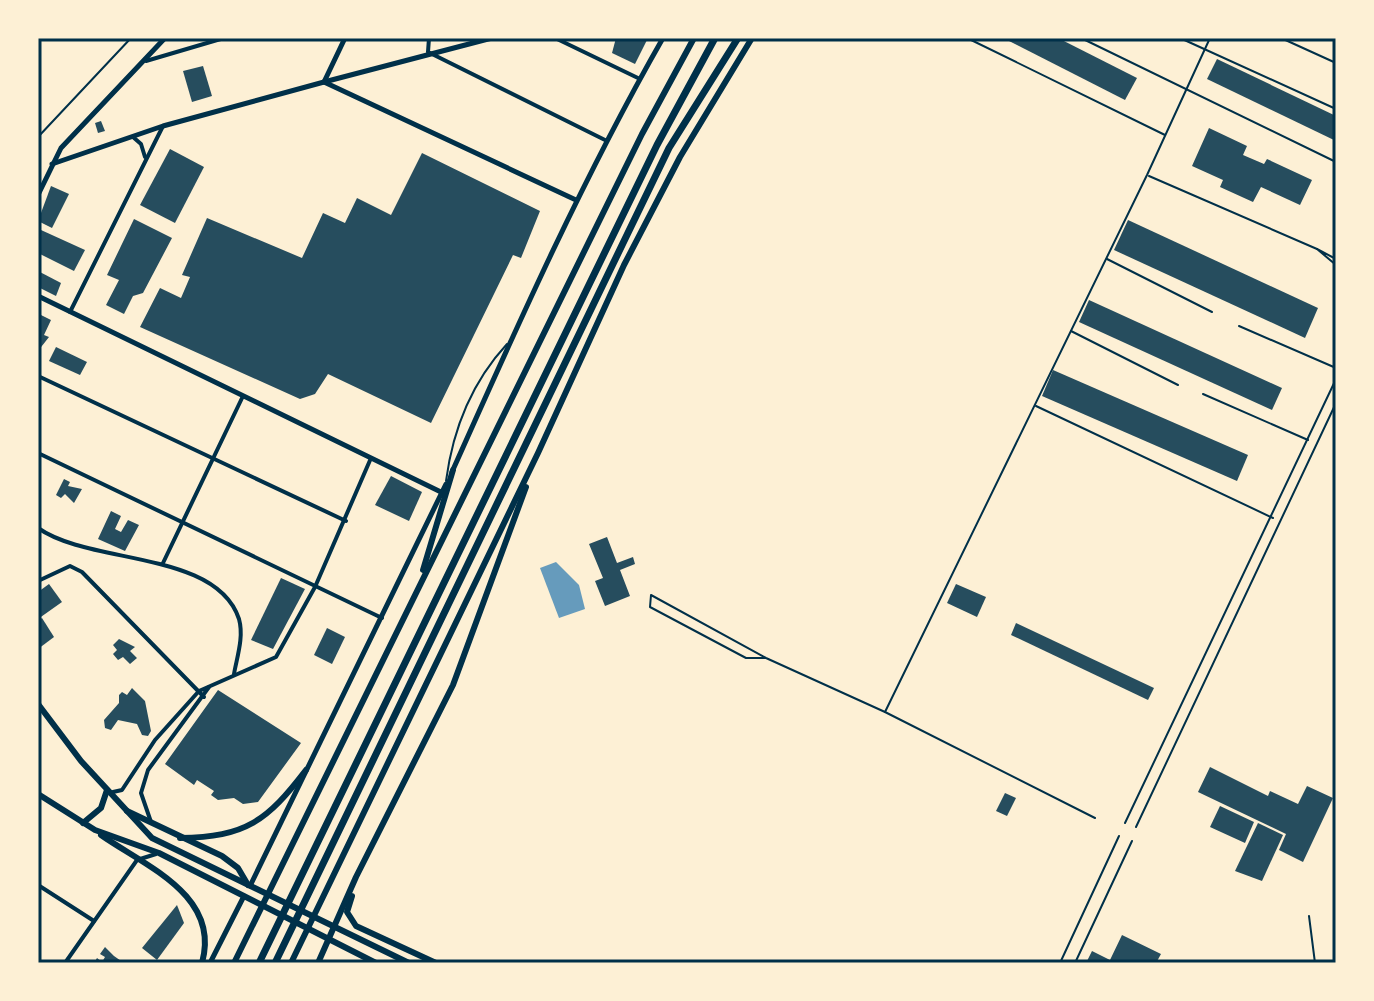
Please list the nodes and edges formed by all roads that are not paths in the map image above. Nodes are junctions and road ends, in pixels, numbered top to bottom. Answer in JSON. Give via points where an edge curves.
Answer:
{"nodes":[{"id":1,"x":131,"y":38,"type":"edge"},
{"id":2,"x":224,"y":38,"type":"edge"},
{"id":3,"x":345,"y":38,"type":"edge"},
{"id":4,"x":429,"y":38,"type":"edge"},
{"id":5,"x":492,"y":38,"type":"edge"},
{"id":6,"x":555,"y":38,"type":"edge"},
{"id":7,"x":663,"y":38,"type":"edge"},
{"id":8,"x":694,"y":38,"type":"edge"},
{"id":9,"x":715,"y":38,"type":"edge"},
{"id":10,"x":738,"y":38,"type":"edge"},
{"id":11,"x":752,"y":38,"type":"edge"},
{"id":12,"x":967,"y":38,"type":"edge"},
{"id":13,"x":1081,"y":38,"type":"edge"},
{"id":14,"x":1180,"y":38,"type":"edge"},
{"id":15,"x":1210,"y":38,"type":"edge"},
{"id":16,"x":1281,"y":38,"type":"edge"},
{"id":17,"x":164,"y":40,"type":"edge"},
{"id":18,"x":1205,"y":50,"type":"junction"},
{"id":19,"x":428,"y":52,"type":"junction"},
{"id":20,"x":172,"y":53,"type":"junction"},
{"id":21,"x":143,"y":61,"type":"junction"},
{"id":22,"x":1336,"y":63,"type":"edge"},
{"id":23,"x":640,"y":79,"type":"junction"},
{"id":24,"x":324,"y":82,"type":"junction"},
{"id":25,"x":1187,"y":91,"type":"junction"},
{"id":26,"x":1336,"y":109,"type":"edge"},
{"id":27,"x":163,"y":126,"type":"junction"},
{"id":28,"x":1166,"y":136,"type":"junction"},
{"id":29,"x":38,"y":137,"type":"edge"},
{"id":30,"x":133,"y":137,"type":"junction"},
{"id":31,"x":605,"y":140,"type":"junction"},
{"id":32,"x":145,"y":160,"type":"junction"},
{"id":33,"x":1336,"y":162,"type":"edge"},
{"id":34,"x":52,"y":164,"type":"junction"},
{"id":35,"x":1147,"y":175,"type":"junction"},
{"id":36,"x":38,"y":195,"type":"edge"},
{"id":37,"x":576,"y":200,"type":"junction"},
{"id":38,"x":1317,"y":249,"type":"junction"},
{"id":39,"x":1106,"y":259,"type":"junction"},
{"id":40,"x":1336,"y":259,"type":"edge"},
{"id":41,"x":1336,"y":265,"type":"edge"},
{"id":42,"x":38,"y":296,"type":"edge"},
{"id":43,"x":70,"y":312,"type":"junction"},
{"id":44,"x":1212,"y":312,"type":"dead end"},
{"id":45,"x":1239,"y":326,"type":"dead end"},
{"id":46,"x":1070,"y":331,"type":"junction"},
{"id":47,"x":511,"y":340,"type":"junction"},
{"id":48,"x":1336,"y":368,"type":"edge"},
{"id":49,"x":38,"y":376,"type":"edge"},
{"id":50,"x":1336,"y":379,"type":"edge"},
{"id":51,"x":1178,"y":385,"type":"dead end"},
{"id":52,"x":1203,"y":394,"type":"dead end"},
{"id":53,"x":243,"y":396,"type":"junction"},
{"id":54,"x":1336,"y":403,"type":"edge"},
{"id":55,"x":1035,"y":405,"type":"junction"},
{"id":56,"x":1308,"y":440,"type":"junction"},
{"id":57,"x":38,"y":453,"type":"edge"},
{"id":58,"x":538,"y":453,"type":"junction"},
{"id":59,"x":212,"y":457,"type":"junction"},
{"id":60,"x":371,"y":458,"type":"junction"},
{"id":61,"x":453,"y":470,"type":"junction"},
{"id":62,"x":444,"y":491,"type":"junction"},
{"id":63,"x":1273,"y":518,"type":"junction"},
{"id":64,"x":346,"y":521,"type":"junction"},
{"id":65,"x":181,"y":523,"type":"junction"},
{"id":66,"x":38,"y":528,"type":"edge"},
{"id":67,"x":163,"y":564,"type":"junction"},
{"id":68,"x":38,"y":581,"type":"edge"},
{"id":69,"x":315,"y":587,"type":"junction"},
{"id":70,"x":417,"y":589,"type":"junction"},
{"id":71,"x":382,"y":618,"type":"junction"},
{"id":72,"x":766,"y":658,"type":"junction"},
{"id":73,"x":234,"y":674,"type":"junction"},
{"id":74,"x":209,"y":687,"type":"junction"},
{"id":75,"x":199,"y":691,"type":"junction"},
{"id":76,"x":204,"y":697,"type":"junction"},
{"id":77,"x":38,"y":704,"type":"edge"},
{"id":78,"x":885,"y":712,"type":"junction"},
{"id":79,"x":306,"y":770,"type":"junction"},
{"id":80,"x":107,"y":790,"type":"junction"},
{"id":81,"x":38,"y":794,"type":"edge"},
{"id":82,"x":123,"y":809,"type":"junction"},
{"id":83,"x":1095,"y":818,"type":"dead end"},
{"id":84,"x":151,"y":822,"type":"junction"},
{"id":85,"x":83,"y":823,"type":"junction"},
{"id":86,"x":1125,"y":823,"type":"dead end"},
{"id":87,"x":1136,"y":827,"type":"dead end"},
{"id":88,"x":95,"y":830,"type":"junction"},
{"id":89,"x":1119,"y":836,"type":"dead end"},
{"id":90,"x":180,"y":838,"type":"junction"},
{"id":91,"x":1132,"y":841,"type":"dead end"},
{"id":92,"x":159,"y":853,"type":"junction"},
{"id":93,"x":137,"y":860,"type":"junction"},
{"id":94,"x":356,"y":877,"type":"junction"},
{"id":95,"x":38,"y":885,"type":"edge"},
{"id":96,"x":249,"y":885,"type":"junction"},
{"id":97,"x":244,"y":895,"type":"junction"},
{"id":98,"x":1309,"y":916,"type":"dead end"},
{"id":99,"x":94,"y":921,"type":"junction"},
{"id":100,"x":335,"y":926,"type":"junction"},
{"id":101,"x":328,"y":941,"type":"junction"},
{"id":102,"x":65,"y":963,"type":"edge"},
{"id":103,"x":202,"y":963,"type":"edge"},
{"id":104,"x":210,"y":963,"type":"edge"},
{"id":105,"x":234,"y":963,"type":"edge"},
{"id":106,"x":259,"y":963,"type":"edge"},
{"id":107,"x":275,"y":963,"type":"edge"},
{"id":108,"x":291,"y":963,"type":"edge"},
{"id":109,"x":318,"y":963,"type":"edge"},
{"id":110,"x":376,"y":963,"type":"edge"},
{"id":111,"x":409,"y":963,"type":"edge"},
{"id":112,"x":436,"y":963,"type":"edge"},
{"id":113,"x":1060,"y":963,"type":"edge"},
{"id":114,"x":1075,"y":963,"type":"edge"},
{"id":115,"x":1315,"y":963,"type":"edge"}],
"edges":[{"from":1,"to":29,"type":"lane"},
{"from":2,"to":20,"type":"street"},
{"from":3,"to":24,"type":"main road"},
{"from":4,"to":19,"type":"street"},
{"from":5,"to":19,"type":"main road"},
{"from":6,"to":23,"type":"street"},
{"from":7,"to":23,"type":"main road"},
{"from":8,"to":70,"type":"main road"},
{"from":9,"to":106,"type":"highway","via":[[657,145]]},
{"from":10,"to":107,"type":"highway","via":[[669,148]]},
{"from":11,"to":58,"type":"main road","via":[[631,251]]},
{"from":12,"to":28,"type":"lane"},
{"from":13,"to":25,"type":"lane"},
{"from":14,"to":18,"type":"lane"},
{"from":15,"to":18,"type":"lane"},
{"from":16,"to":22,"type":"lane"},
{"from":17,"to":20,"type":"street","via":[[163,48]]},
{"from":17,"to":21,"type":"main road"},
{"from":18,"to":25,"type":"lane"},
{"from":18,"to":26,"type":"lane"},
{"from":19,"to":24,"type":"main road"},
{"from":19,"to":31,"type":"street"},
{"from":20,"to":21,"type":"street"},
{"from":21,"to":34,"type":"main road"},
{"from":23,"to":31,"type":"main road"},
{"from":24,"to":27,"type":"main road"},
{"from":24,"to":37,"type":"main road"},
{"from":25,"to":28,"type":"lane"},
{"from":25,"to":33,"type":"lane"},
{"from":27,"to":30,"type":"main road"},
{"from":27,"to":32,"type":"street"},
{"from":28,"to":35,"type":"lane"},
{"from":30,"to":32,"type":"street"},
{"from":30,"to":34,"type":"main road"},
{"from":31,"to":37,"type":"main road"},
{"from":32,"to":43,"type":"street"},
{"from":34,"to":36,"type":"main road"},
{"from":35,"to":38,"type":"lane"},
{"from":35,"to":39,"type":"lane"},
{"from":37,"to":47,"type":"main road"},
{"from":38,"to":40,"type":"lane"},
{"from":38,"to":41,"type":"lane"},
{"from":39,"to":44,"type":"lane"},
{"from":39,"to":46,"type":"lane"},
{"from":42,"to":43,"type":"main road"},
{"from":43,"to":53,"type":"main road"},
{"from":45,"to":48,"type":"lane"},
{"from":46,"to":51,"type":"lane"},
{"from":46,"to":55,"type":"lane"},
{"from":47,"to":61,"type":"main road"},
{"from":47,"to":62,"type":"lane","via":[[486,367],[451,439]]},
{"from":49,"to":59,"type":"street"},
{"from":50,"to":56,"type":"lane"},
{"from":52,"to":56,"type":"lane"},
{"from":53,"to":59,"type":"street"},
{"from":53,"to":60,"type":"main road"},
{"from":54,"to":87,"type":"lane"},
{"from":55,"to":63,"type":"lane"},
{"from":55,"to":78,"type":"lane"},
{"from":56,"to":63,"type":"lane"},
{"from":57,"to":65,"type":"street"},
{"from":58,"to":94,"type":"main road","via":[[453,685]]},
{"from":58,"to":108,"type":"main road"},
{"from":59,"to":64,"type":"street"},
{"from":59,"to":65,"type":"street"},
{"from":60,"to":62,"type":"main road"},
{"from":60,"to":64,"type":"street"},
{"from":61,"to":62,"type":"main road"},
{"from":61,"to":70,"type":"main road"},
{"from":62,"to":71,"type":"main road"},
{"from":63,"to":86,"type":"lane"},
{"from":64,"to":69,"type":"street"},
{"from":65,"to":67,"type":"street"},
{"from":65,"to":69,"type":"street"},
{"from":66,"to":67,"type":"street","via":[[82,548]]},
{"from":67,"to":73,"type":"street","via":[[199,578],[226,598],[241,638]]},
{"from":68,"to":75,"type":"street","via":[[70,566],[82,572]]},
{"from":69,"to":71,"type":"street"},
{"from":69,"to":73,"type":"street","via":[[276,657]]},
{"from":70,"to":105,"type":"main road"},
{"from":71,"to":79,"type":"main road"},
{"from":72,"to":72,"type":"lane","via":[[670,604],[651,595],[650,607],[746,658]]},
{"from":72,"to":78,"type":"lane"},
{"from":73,"to":74,"type":"street"},
{"from":74,"to":75,"type":"street"},
{"from":74,"to":76,"type":"street"},
{"from":75,"to":76,"type":"street"},
{"from":75,"to":80,"type":"street","via":[[155,740],[122,790]]},
{"from":76,"to":84,"type":"street","via":[[148,770],[141,793]]},
{"from":77,"to":80,"type":"main road"},
{"from":78,"to":83,"type":"lane"},
{"from":79,"to":90,"type":"main road","via":[[276,809],[255,822],[228,835]]},
{"from":79,"to":96,"type":"main road"},
{"from":80,"to":82,"type":"main road"},
{"from":80,"to":85,"type":"main road","via":[[101,808]]},
{"from":81,"to":85,"type":"main road"},
{"from":82,"to":84,"type":"main road"},
{"from":82,"to":96,"type":"main road","via":[[152,838]]},
{"from":84,"to":90,"type":"main road"},
{"from":85,"to":88,"type":"main road"},
{"from":88,"to":92,"type":"main road"},
{"from":88,"to":93,"type":"main road"},
{"from":89,"to":113,"type":"lane"},
{"from":90,"to":96,"type":"main road","via":[[222,856]]},
{"from":91,"to":114,"type":"lane"},
{"from":92,"to":93,"type":"street"},
{"from":92,"to":97,"type":"main road"},
{"from":93,"to":99,"type":"street"},
{"from":93,"to":103,"type":"main road","via":[[191,899],[205,934]]},
{"from":94,"to":100,"type":"main road"},
{"from":94,"to":112,"type":"main road","via":[[347,912],[356,926]]},
{"from":95,"to":99,"type":"street"},
{"from":96,"to":97,"type":"main road"},
{"from":96,"to":100,"type":"main road"},
{"from":97,"to":101,"type":"main road"},
{"from":97,"to":104,"type":"main road"},
{"from":98,"to":115,"type":"lane"},
{"from":99,"to":102,"type":"street"},
{"from":100,"to":101,"type":"main road"},
{"from":100,"to":111,"type":"main road"},
{"from":101,"to":109,"type":"main road"},
{"from":101,"to":110,"type":"main road"}]}
